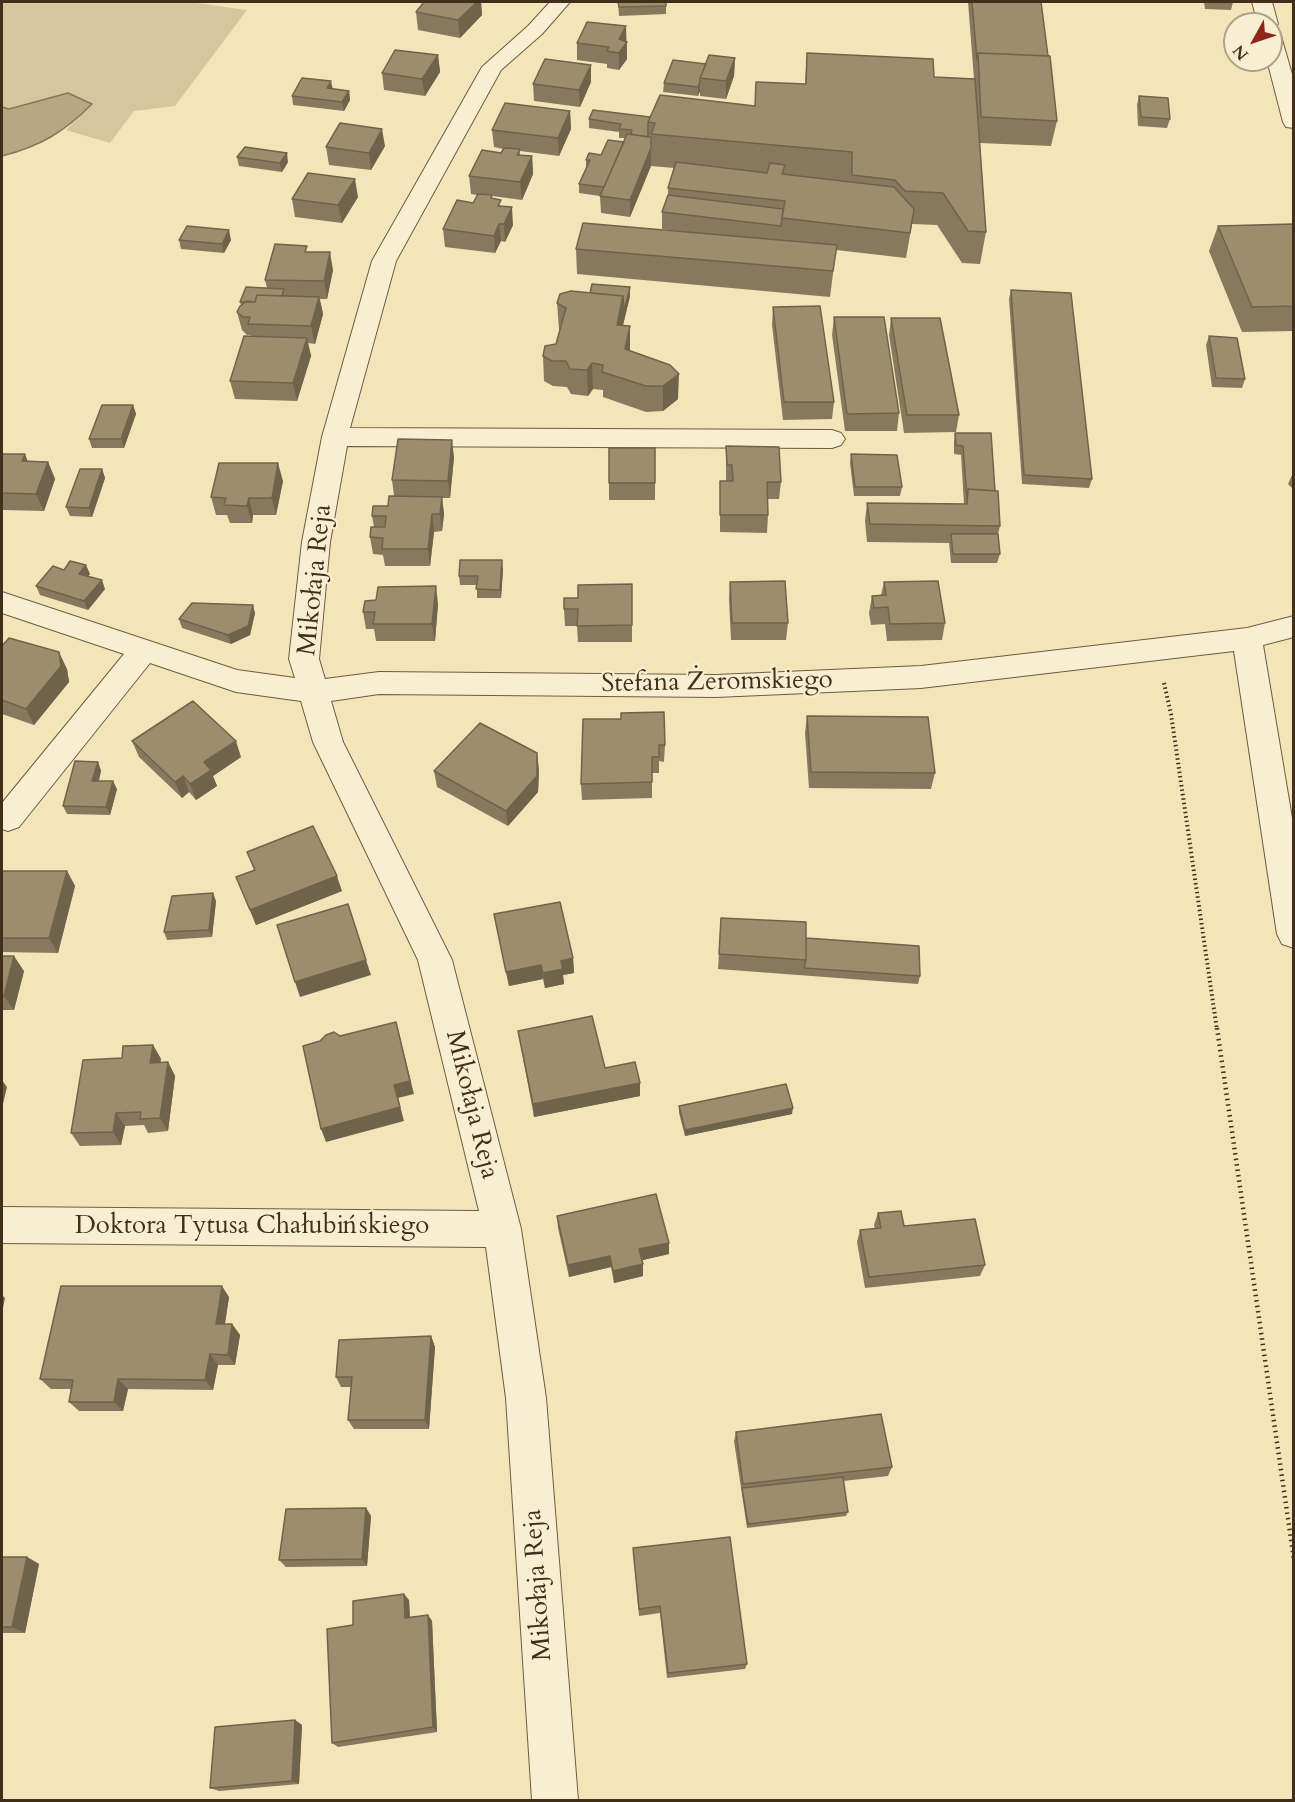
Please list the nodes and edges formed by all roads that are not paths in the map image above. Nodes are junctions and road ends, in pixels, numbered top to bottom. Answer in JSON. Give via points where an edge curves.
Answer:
{"nodes":[{"id":1,"x":560,"y":2,"type":"edge"},
{"id":2,"x":1280,"y":72,"type":"edge"},
{"id":3,"x":1293,"y":122,"type":"edge"},
{"id":4,"x":335,"y":437,"type":"junction"},
{"id":5,"x":832,"y":439,"type":"dead end"},
{"id":6,"x":2,"y":602,"type":"edge"},
{"id":7,"x":1293,"y":626,"type":"edge"},
{"id":8,"x":1247,"y":639,"type":"junction"},
{"id":9,"x":144,"y":650,"type":"junction"},
{"id":10,"x":314,"y":692,"type":"junction"},
{"id":11,"x":8,"y":818,"type":"dead end"},
{"id":12,"x":1293,"y":934,"type":"edge"},
{"id":13,"x":2,"y":1225,"type":"edge"},
{"id":14,"x":502,"y":1229,"type":"junction"},
{"id":15,"x":555,"y":1800,"type":"edge"}],
"edges":[{"from":1,"to":4,"type":"street","name":"Mikołaja Reja","via":[[492,67],[384,261]]},
{"from":2,"to":3,"type":"street"},
{"from":4,"to":5,"type":"street"},
{"from":4,"to":10,"type":"street","name":"Mikołaja Reja","via":[[316,542],[304,659]]},
{"from":6,"to":9,"type":"street","name":"Stefana Żeromskiego"},
{"from":7,"to":8,"type":"street","name":"Stefana Żeromskiego"},
{"from":8,"to":10,"type":"street","name":"Stefana Żeromskiego","via":[[921,678],[716,686],[379,683]]},
{"from":8,"to":12,"type":"street"},
{"from":9,"to":10,"type":"street","name":"Stefana Żeromskiego","via":[[236,681]]},
{"from":9,"to":11,"type":"street"},
{"from":10,"to":14,"type":"street","name":"Mikołaja Reja","via":[[328,742],[435,960]]},
{"from":13,"to":14,"type":"street","name":"Doktora Tytusa Chałubińskiego"},
{"from":14,"to":15,"type":"street","name":"Mikołaja Reja","via":[[526,1398]]}]}
